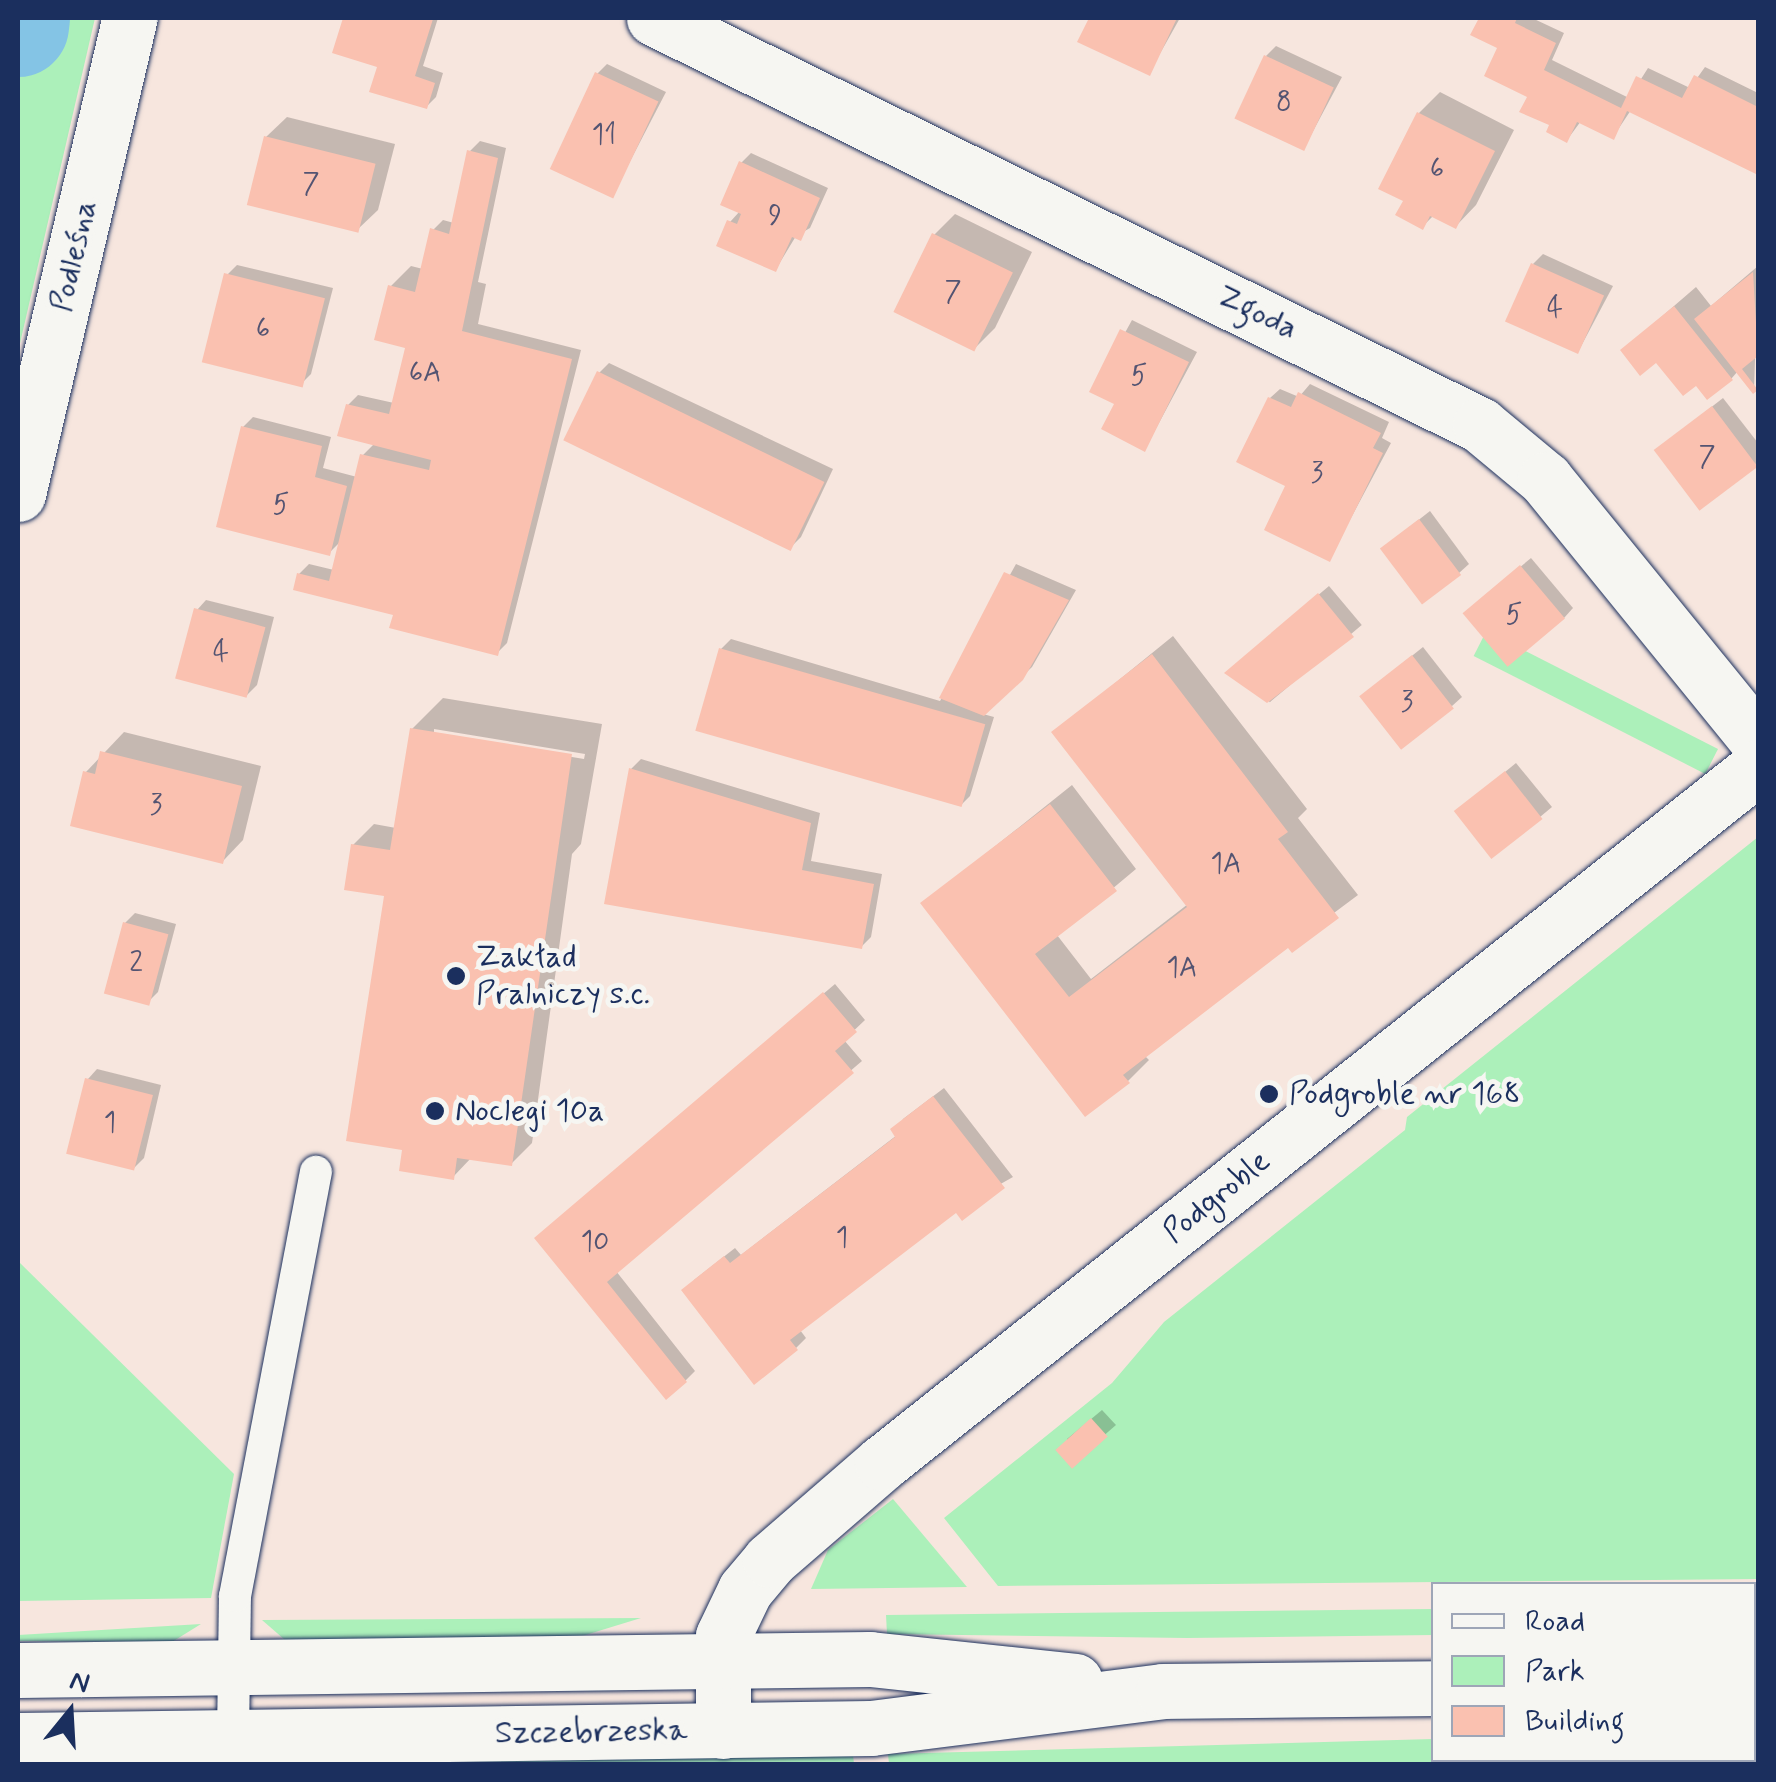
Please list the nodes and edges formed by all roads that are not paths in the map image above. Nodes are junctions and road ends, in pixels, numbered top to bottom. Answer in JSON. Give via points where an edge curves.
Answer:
{"nodes":[{"id":1,"x":130,"y":18,"type":"edge"},
{"id":2,"x":654,"y":18,"type":"edge"},
{"id":3,"x":18,"y":494,"type":"edge"},
{"id":4,"x":1758,"y":741,"type":"edge"},
{"id":5,"x":1758,"y":767,"type":"edge"},
{"id":6,"x":316,"y":1172,"type":"dead end"},
{"id":7,"x":722,"y":1661,"type":"junction"},
{"id":8,"x":232,"y":1667,"type":"junction"},
{"id":9,"x":18,"y":1670,"type":"edge"},
{"id":10,"x":1431,"y":1688,"type":"edge"},
{"id":11,"x":1163,"y":1691,"type":"junction"},
{"id":12,"x":723,"y":1731,"type":"junction"},
{"id":13,"x":233,"y":1737,"type":"junction"},
{"id":14,"x":18,"y":1740,"type":"edge"}],
"edges":[{"from":1,"to":3,"type":"street","name":"Podleśna"},
{"from":2,"to":4,"type":"street","name":"Zgoda","via":[[1480,426],[1545,479]]},
{"from":5,"to":7,"type":"street","name":"Podgroble","via":[[868,1475],[744,1590],[722,1636]]},
{"from":6,"to":8,"type":"lane","via":[[235,1596]]},
{"from":7,"to":8,"type":"street","name":"Szczebrzeska"},
{"from":7,"to":11,"type":"street","name":"Szczebrzeska","via":[[870,1658]]},
{"from":7,"to":12,"type":"street","name":"Podgroble"},
{"from":8,"to":9,"type":"street","name":"Szczebrzeska"},
{"from":8,"to":13,"type":"lane"},
{"from":10,"to":11,"type":"street","name":"Szczebrzeska"},
{"from":11,"to":12,"type":"street","name":"Szczebrzeska","via":[[871,1728]]},
{"from":12,"to":13,"type":"street","name":"Szczebrzeska"},
{"from":13,"to":14,"type":"street","name":"Szczebrzeska"}]}
